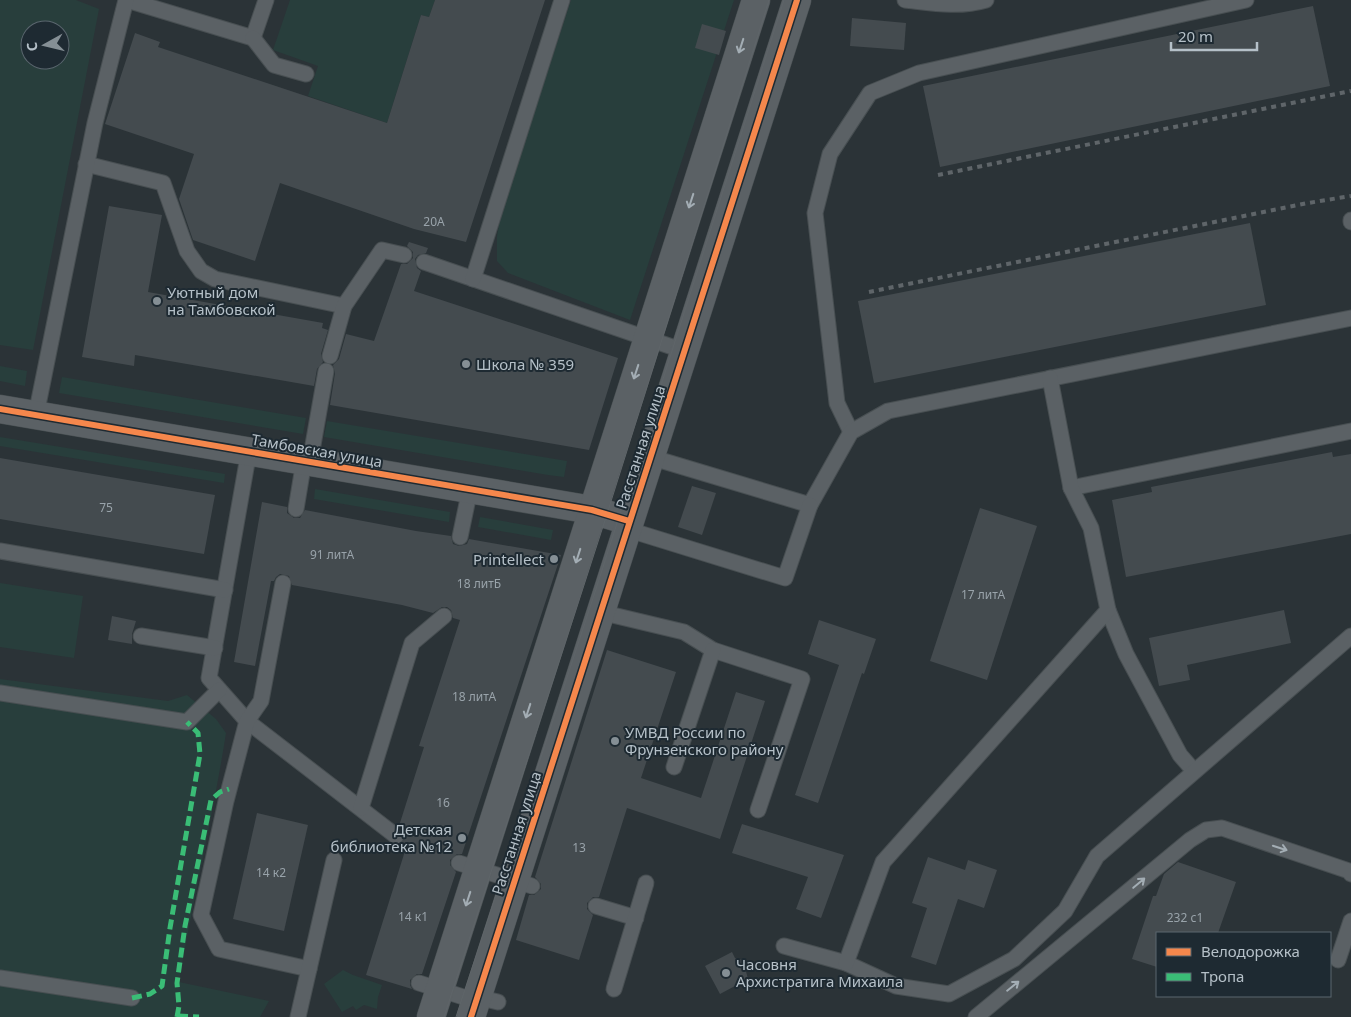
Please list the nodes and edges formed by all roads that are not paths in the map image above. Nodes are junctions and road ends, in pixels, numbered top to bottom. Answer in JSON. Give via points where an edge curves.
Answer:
{"nodes":[{"id":1,"x":127,"y":0,"type":"edge"},
{"id":2,"x":266,"y":0,"type":"edge"},
{"id":3,"x":562,"y":0,"type":"edge"},
{"id":4,"x":756,"y":0,"type":"edge"},
{"id":5,"x":797,"y":0,"type":"edge"},
{"id":6,"x":905,"y":0,"type":"edge"},
{"id":7,"x":986,"y":0,"type":"edge"},
{"id":8,"x":1246,"y":0,"type":"edge"},
{"id":9,"x":253,"y":38,"type":"junction"},
{"id":10,"x":306,"y":74,"type":"dead end"},
{"id":11,"x":86,"y":164,"type":"junction"},
{"id":12,"x":404,"y":255,"type":"dead end"},
{"id":13,"x":424,"y":262,"type":"dead end"},
{"id":14,"x":473,"y":279,"type":"junction"},
{"id":15,"x":344,"y":306,"type":"junction"},
{"id":16,"x":1351,"y":318,"type":"edge"},
{"id":17,"x":647,"y":339,"type":"junction"},
{"id":18,"x":684,"y":351,"type":"junction"},
{"id":19,"x":330,"y":356,"type":"dead end"},
{"id":20,"x":326,"y":371,"type":"dead end"},
{"id":21,"x":1050,"y":378,"type":"junction"},
{"id":22,"x":0,"y":409,"type":"edge"},
{"id":23,"x":36,"y":415,"type":"junction"},
{"id":24,"x":1351,"y":431,"type":"edge"},
{"id":25,"x":851,"y":432,"type":"junction"},
{"id":26,"x":249,"y":451,"type":"junction"},
{"id":27,"x":650,"y":457,"type":"junction"},
{"id":28,"x":307,"y":461,"type":"junction"},
{"id":29,"x":1071,"y":488,"type":"junction"},
{"id":30,"x":470,"y":489,"type":"junction"},
{"id":31,"x":810,"y":505,"type":"junction"},
{"id":32,"x":296,"y":508,"type":"dead end"},
{"id":33,"x":592,"y":510,"type":"junction"},
{"id":34,"x":628,"y":525,"type":"junction"},
{"id":35,"x":460,"y":537,"type":"dead end"},
{"id":36,"x":0,"y":551,"type":"edge"},
{"id":37,"x":282,"y":583,"type":"dead end"},
{"id":38,"x":225,"y":590,"type":"junction"},
{"id":39,"x":1108,"y":610,"type":"junction"},
{"id":40,"x":600,"y":612,"type":"junction"},
{"id":41,"x":444,"y":616,"type":"dead end"},
{"id":42,"x":141,"y":636,"type":"dead end"},
{"id":43,"x":1351,"y":636,"type":"edge"},
{"id":44,"x":215,"y":648,"type":"junction"},
{"id":45,"x":713,"y":650,"type":"junction"},
{"id":46,"x":218,"y":690,"type":"junction"},
{"id":47,"x":0,"y":693,"type":"edge"},
{"id":48,"x":247,"y":721,"type":"junction"},
{"id":49,"x":674,"y":767,"type":"dead end"},
{"id":50,"x":1194,"y":771,"type":"junction"},
{"id":51,"x":361,"y":808,"type":"junction"},
{"id":52,"x":758,"y":810,"type":"dead end"},
{"id":53,"x":396,"y":836,"type":"dead end"},
{"id":54,"x":334,"y":860,"type":"dead end"},
{"id":55,"x":469,"y":866,"type":"junction"},
{"id":56,"x":1351,"y":874,"type":"edge"},
{"id":57,"x":523,"y":883,"type":"junction"},
{"id":58,"x":646,"y":883,"type":"dead end"},
{"id":59,"x":596,"y":906,"type":"dead end"},
{"id":60,"x":636,"y":918,"type":"junction"},
{"id":61,"x":1351,"y":921,"type":"edge"},
{"id":62,"x":784,"y":946,"type":"dead end"},
{"id":63,"x":1338,"y":960,"type":"dead end"},
{"id":64,"x":846,"y":963,"type":"junction"},
{"id":65,"x":308,"y":969,"type":"junction"},
{"id":66,"x":0,"y":978,"type":"edge"},
{"id":67,"x":429,"y":987,"type":"junction"},
{"id":68,"x":614,"y":989,"type":"dead end"},
{"id":69,"x":132,"y":998,"type":"dead end"},
{"id":70,"x":480,"y":1004,"type":"edge"},
{"id":71,"x":298,"y":1017,"type":"edge"},
{"id":72,"x":431,"y":1017,"type":"edge"},
{"id":73,"x":976,"y":1017,"type":"edge"}],
"edges":[{"from":1,"to":9,"type":"lane"},
{"from":1,"to":11,"type":"lane"},
{"from":2,"to":9,"type":"lane"},
{"from":3,"to":14,"type":"lane"},
{"from":4,"to":17,"type":"street","name":"Расстанная улица","one_way":true},
{"from":5,"to":18,"type":"street","name":"Расстанная улица"},
{"from":6,"to":7,"type":"lane","via":[[953,5]]},
{"from":8,"to":25,"type":"lane","via":[[919,72],[870,93],[830,154],[815,212],[837,403]]},
{"from":9,"to":10,"type":"lane","via":[[274,65]]},
{"from":11,"to":15,"type":"lane","via":[[163,183],[187,250],[201,271],[215,279]]},
{"from":11,"to":23,"type":"lane"},
{"from":12,"to":15,"type":"lane","via":[[382,250]]},
{"from":13,"to":14,"type":"lane"},
{"from":14,"to":17,"type":"lane"},
{"from":15,"to":19,"type":"lane"},
{"from":16,"to":21,"type":"lane"},
{"from":17,"to":18,"type":"lane"},
{"from":17,"to":33,"type":"street","name":"Расстанная улица","one_way":true},
{"from":18,"to":27,"type":"street","name":"Расстанная улица"},
{"from":20,"to":28,"type":"lane"},
{"from":21,"to":25,"type":"lane","via":[[888,411]]},
{"from":21,"to":29,"type":"lane"},
{"from":22,"to":23,"type":"street","name":"Тамбовская улица"},
{"from":23,"to":26,"type":"street","name":"Тамбовская улица"},
{"from":24,"to":29,"type":"lane"},
{"from":25,"to":31,"type":"lane"},
{"from":26,"to":28,"type":"street","name":"Тамбовская улица"},
{"from":26,"to":38,"type":"lane"},
{"from":27,"to":31,"type":"lane"},
{"from":27,"to":34,"type":"street","name":"Расстанная улица"},
{"from":28,"to":30,"type":"street","name":"Тамбовская улица"},
{"from":28,"to":32,"type":"lane"},
{"from":29,"to":39,"type":"lane","via":[[1091,528]]},
{"from":30,"to":33,"type":"street","name":"Тамбовская улица"},
{"from":30,"to":35,"type":"lane"},
{"from":31,"to":34,"type":"lane","via":[[785,578]]},
{"from":33,"to":34,"type":"street","name":"Тамбовская улица"},
{"from":33,"to":55,"type":"street","name":"Расстанная улица","one_way":true},
{"from":34,"to":40,"type":"street","name":"Расстанная улица"},
{"from":36,"to":38,"type":"lane"},
{"from":37,"to":48,"type":"lane","via":[[261,702]]},
{"from":38,"to":44,"type":"lane"},
{"from":39,"to":50,"type":"lane","via":[[1126,654],[1180,755]]},
{"from":39,"to":64,"type":"lane","via":[[883,862]]},
{"from":40,"to":45,"type":"lane","via":[[684,632]]},
{"from":40,"to":57,"type":"street","name":"Расстанная улица"},
{"from":41,"to":51,"type":"lane","via":[[412,643]]},
{"from":42,"to":44,"type":"lane"},
{"from":43,"to":50,"type":"lane"},
{"from":44,"to":46,"type":"lane","via":[[209,678]]},
{"from":45,"to":49,"type":"lane"},
{"from":45,"to":52,"type":"lane","via":[[802,679]]},
{"from":46,"to":47,"type":"lane","via":[[188,722]]},
{"from":46,"to":48,"type":"lane"},
{"from":48,"to":51,"type":"lane"},
{"from":48,"to":65,"type":"lane","via":[[200,915],[219,949]]},
{"from":50,"to":64,"type":"lane","via":[[1097,856],[1065,912],[1014,959],[949,994],[896,986]]},
{"from":51,"to":53,"type":"lane"},
{"from":54,"to":65,"type":"lane"},
{"from":55,"to":57,"type":"lane"},
{"from":55,"to":67,"type":"street","name":"Расстанная улица","one_way":true},
{"from":73,"to":56,"type":"lane","one_way":true,"via":[[1206,830],[1222,828]]},
{"from":57,"to":70,"type":"street","name":"Расстанная улица"},
{"from":58,"to":60,"type":"lane"},
{"from":59,"to":60,"type":"lane"},
{"from":60,"to":68,"type":"lane"},
{"from":61,"to":63,"type":"lane"},
{"from":62,"to":64,"type":"lane"},
{"from":65,"to":71,"type":"lane","via":[[297,991]]},
{"from":66,"to":69,"type":"lane"},
{"from":67,"to":70,"type":"lane"},
{"from":67,"to":72,"type":"street","name":"Расстанная улица"}]}
